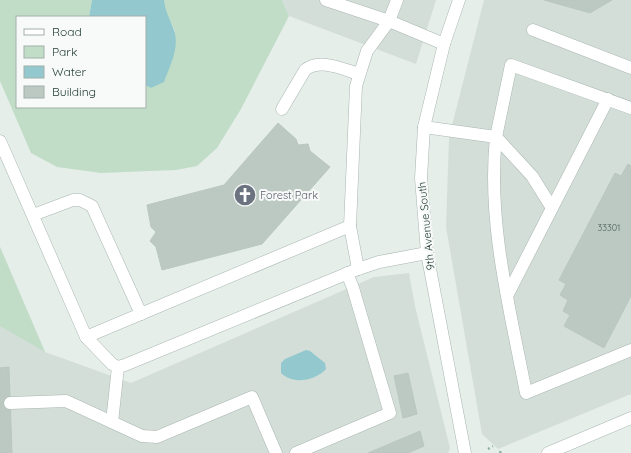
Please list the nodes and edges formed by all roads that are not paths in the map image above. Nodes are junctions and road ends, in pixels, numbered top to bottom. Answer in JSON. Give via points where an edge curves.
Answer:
{"nodes":[{"id":1,"x":326,"y":0,"type":"edge"},
{"id":2,"x":397,"y":0,"type":"edge"},
{"id":3,"x":459,"y":0,"type":"edge"},
{"id":4,"x":389,"y":21,"type":"junction"},
{"id":5,"x":533,"y":30,"type":"dead end"},
{"id":6,"x":444,"y":44,"type":"junction"},
{"id":7,"x":631,"y":68,"type":"edge"},
{"id":8,"x":359,"y":74,"type":"junction"},
{"id":9,"x":608,"y":99,"type":"junction"},
{"id":10,"x":631,"y":108,"type":"edge"},
{"id":11,"x":282,"y":109,"type":"dead end"},
{"id":12,"x":424,"y":127,"type":"junction"},
{"id":13,"x":496,"y":137,"type":"junction"},
{"id":14,"x":0,"y":141,"type":"edge"},
{"id":15,"x":552,"y":208,"type":"junction"},
{"id":16,"x":33,"y":215,"type":"junction"},
{"id":17,"x":350,"y":226,"type":"junction"},
{"id":18,"x":427,"y":253,"type":"junction"},
{"id":19,"x":352,"y":271,"type":"junction"},
{"id":20,"x":508,"y":294,"type":"junction"},
{"id":21,"x":141,"y":314,"type":"junction"},
{"id":22,"x":86,"y":337,"type":"junction"},
{"id":23,"x":631,"y":350,"type":"edge"},
{"id":24,"x":118,"y":367,"type":"junction"},
{"id":25,"x":10,"y":403,"type":"dead end"},
{"id":26,"x":631,"y":418,"type":"edge"},
{"id":27,"x":112,"y":422,"type":"junction"},
{"id":28,"x":276,"y":453,"type":"edge"},
{"id":29,"x":296,"y":453,"type":"edge"},
{"id":30,"x":465,"y":453,"type":"edge"},
{"id":31,"x":548,"y":453,"type":"edge"}],
"edges":[{"from":1,"to":4,"type":"street"},
{"from":2,"to":4,"type":"street"},
{"from":3,"to":6,"type":"street","name":"9th Avenue South"},
{"from":4,"to":6,"type":"street"},
{"from":4,"to":8,"type":"street","via":[[367,51]]},
{"from":5,"to":7,"type":"street"},
{"from":6,"to":12,"type":"street","name":"9th Avenue South"},
{"from":8,"to":11,"type":"street","via":[[320,64],[310,66],[305,70]]},
{"from":8,"to":17,"type":"street","via":[[356,86]]},
{"from":9,"to":10,"type":"street"},
{"from":9,"to":13,"type":"street","via":[[511,65]]},
{"from":9,"to":15,"type":"street"},
{"from":12,"to":13,"type":"street"},
{"from":12,"to":18,"type":"street","name":"9th Avenue South","via":[[421,178]]},
{"from":13,"to":15,"type":"street","via":[[532,176]]},
{"from":13,"to":20,"type":"street","via":[[493,164],[494,201]]},
{"from":14,"to":16,"type":"street"},
{"from":15,"to":20,"type":"street"},
{"from":16,"to":21,"type":"street","via":[[73,200],[80,200],[92,206]]},
{"from":16,"to":22,"type":"street"},
{"from":17,"to":19,"type":"street"},
{"from":17,"to":21,"type":"street"},
{"from":18,"to":19,"type":"street","via":[[379,262]]},
{"from":18,"to":30,"type":"street","name":"9th Avenue South"},
{"from":19,"to":24,"type":"street"},
{"from":19,"to":29,"type":"street","via":[[354,288],[390,413]]},
{"from":20,"to":23,"type":"street","via":[[526,392]]},
{"from":21,"to":22,"type":"street"},
{"from":22,"to":24,"type":"street"},
{"from":24,"to":27,"type":"street"},
{"from":25,"to":27,"type":"street","via":[[66,401]]},
{"from":26,"to":31,"type":"street"},
{"from":27,"to":28,"type":"street","via":[[142,436],[157,437],[252,397]]}]}
